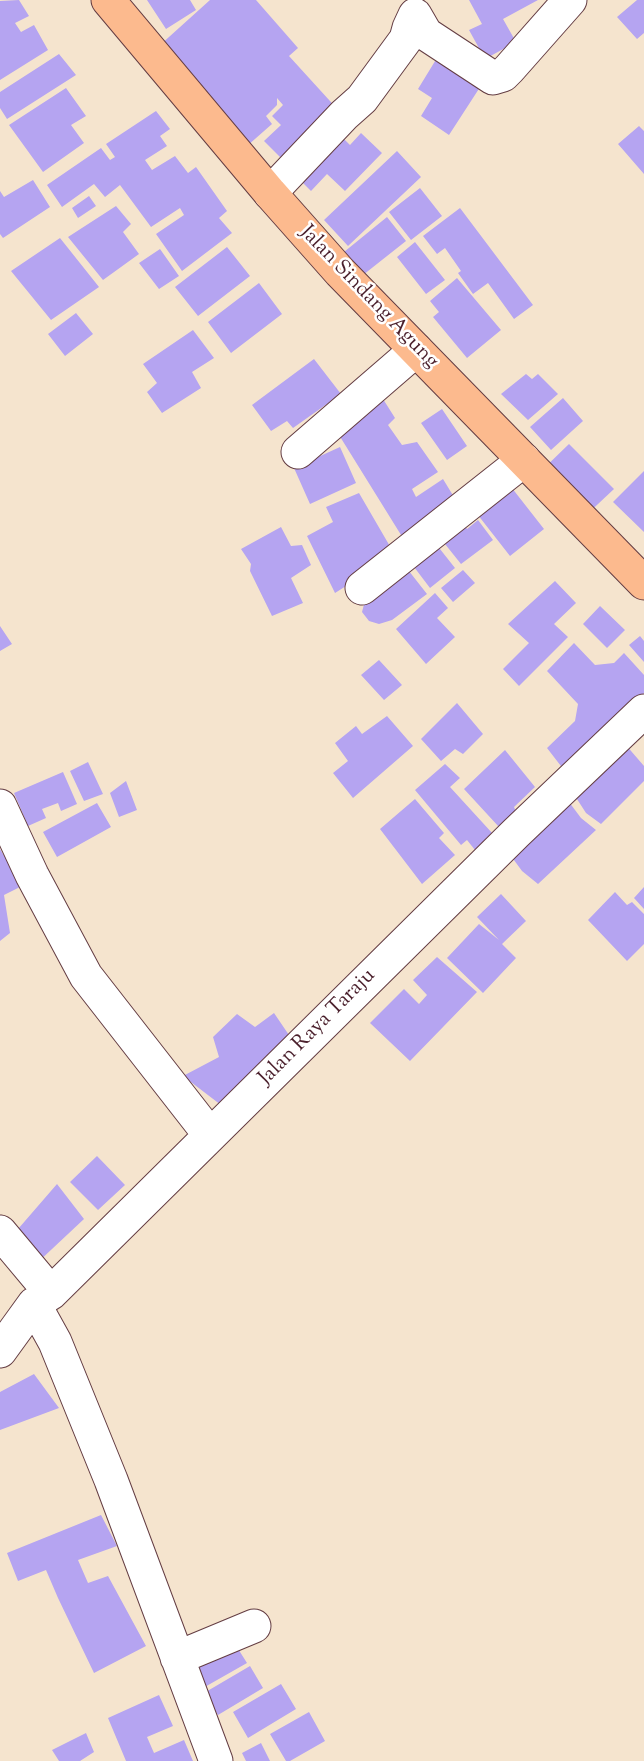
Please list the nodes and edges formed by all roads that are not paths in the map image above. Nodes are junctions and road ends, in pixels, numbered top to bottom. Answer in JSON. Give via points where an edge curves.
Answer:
{"nodes":[{"id":1,"x":108,"y":0,"type":"edge"},
{"id":2,"x":570,"y":0,"type":"edge"},
{"id":3,"x":407,"y":8,"type":"edge"},
{"id":4,"x":270,"y":193,"type":"junction"},
{"id":5,"x":416,"y":350,"type":"junction"},
{"id":6,"x":298,"y":452,"type":"dead end"},
{"id":7,"x":524,"y":460,"type":"junction"},
{"id":8,"x":644,"y":583,"type":"edge"},
{"id":9,"x":362,"y":588,"type":"dead end"},
{"id":10,"x":644,"y":711,"type":"edge"},
{"id":11,"x":0,"y":806,"type":"edge"},
{"id":12,"x":210,"y":1135,"type":"junction"},
{"id":13,"x":0,"y":1232,"type":"edge"},
{"id":14,"x":43,"y":1299,"type":"junction"},
{"id":15,"x":0,"y":1351,"type":"edge"},
{"id":16,"x":254,"y":1626,"type":"dead end"},
{"id":17,"x":177,"y":1658,"type":"junction"},
{"id":18,"x":216,"y":1761,"type":"edge"}],
"edges":[{"from":1,"to":4,"type":"main road","name":"Jalan Sindang Agung"},
{"from":2,"to":3,"type":"street","via":[[509,69],[493,78],[426,34]]},
{"from":3,"to":4,"type":"street","via":[[405,39],[362,99]]},
{"from":4,"to":5,"type":"main road","name":"Jalan Sindang Agung","via":[[340,273]]},
{"from":5,"to":6,"type":"street"},
{"from":5,"to":7,"type":"main road","name":"Jalan Sindang Agung"},
{"from":7,"to":8,"type":"main road","name":"Jalan Sindang Agung"},
{"from":7,"to":9,"type":"street"},
{"from":10,"to":12,"type":"street","name":"Jalan Raya Taraju"},
{"from":11,"to":12,"type":"street","via":[[86,976]]},
{"from":12,"to":14,"type":"street","name":"Jalan Raya Taraju"},
{"from":13,"to":14,"type":"street"},
{"from":14,"to":15,"type":"street","name":"Jalan Raya Taraju"},
{"from":14,"to":17,"type":"street","via":[[55,1342]]},
{"from":16,"to":17,"type":"street"},
{"from":17,"to":18,"type":"street"}]}
